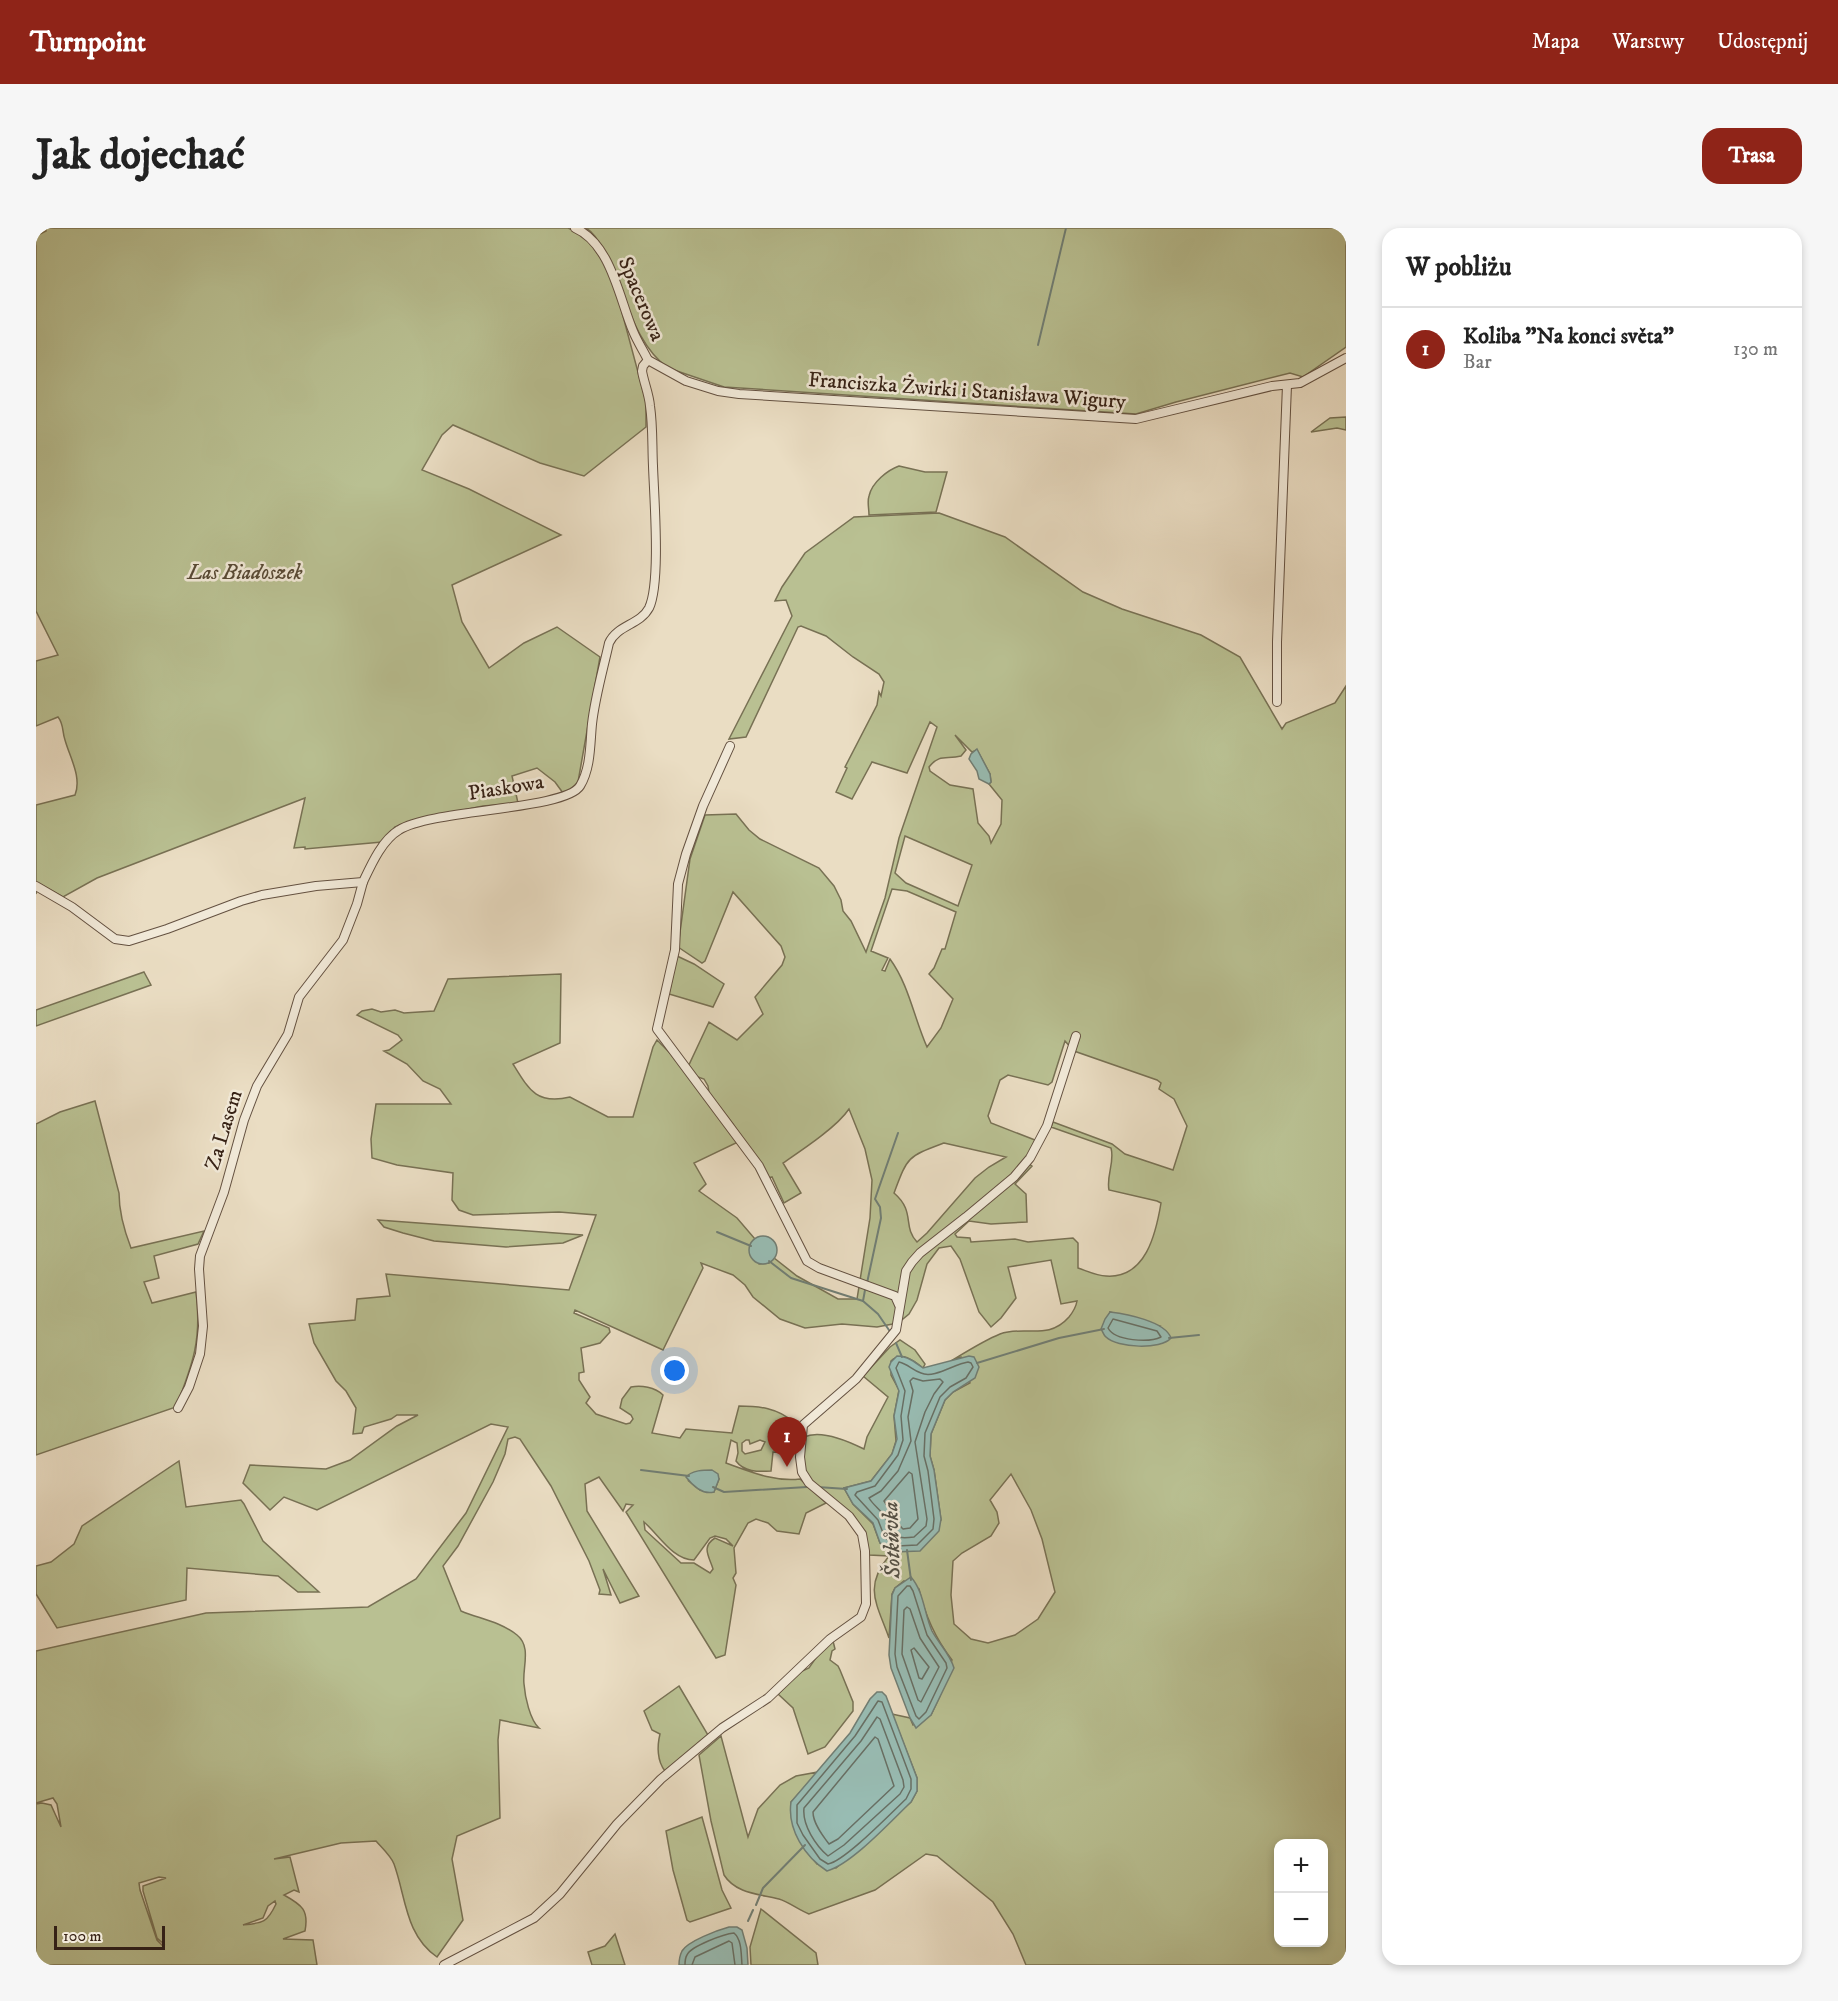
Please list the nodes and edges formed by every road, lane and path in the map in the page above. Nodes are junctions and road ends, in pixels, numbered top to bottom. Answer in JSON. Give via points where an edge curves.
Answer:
{"nodes":[{"id":1,"x":575,"y":228,"type":"edge"},
{"id":2,"x":1346,"y":358,"type":"edge"},
{"id":3,"x":648,"y":360,"type":"junction"},
{"id":4,"x":1287,"y":385,"type":"junction"},
{"id":5,"x":1277,"y":702,"type":"dead end"},
{"id":6,"x":730,"y":746,"type":"dead end"},
{"id":7,"x":363,"y":882,"type":"junction"},
{"id":8,"x":36,"y":886,"type":"edge"},
{"id":9,"x":1076,"y":1036,"type":"dead end"},
{"id":10,"x":901,"y":1308,"type":"junction"},
{"id":11,"x":178,"y":1408,"type":"dead end"},
{"id":12,"x":444,"y":1965,"type":"edge"}],
"edges":[{"from":1,"to":3,"type":"street","name":"Spacerowa","via":[[587,233],[613,271]]},
{"from":2,"to":4,"type":"street","name":"Franciszka Żwirki i Stanisława Wigury","via":[[1300,383]]},
{"from":3,"to":4,"type":"street","name":"Franciszka Żwirki i Stanisława Wigury","via":[[686,381],[739,394],[1136,419],[1210,399]]},
{"from":3,"to":7,"type":"street","name":"Piaskowa","via":[[642,371],[650,407],[654,586],[646,611],[619,629],[609,643],[589,756],[579,789],[549,800],[432,819],[400,829],[390,837]]},
{"from":4,"to":5,"type":"street"},
{"from":6,"to":10,"type":"street","via":[[704,806],[678,884],[675,950],[657,1029],[759,1166],[807,1261],[895,1296]]},
{"from":7,"to":8,"type":"street","via":[[262,895],[129,941],[114,939]]},
{"from":7,"to":11,"type":"street","name":"Za Lasem","via":[[343,940],[299,998],[288,1034],[257,1086],[244,1120],[224,1192],[200,1256],[200,1353]]},
{"from":9,"to":10,"type":"street","via":[[1047,1126],[1030,1158],[1014,1177],[912,1262],[906,1270]]},
{"from":10,"to":12,"type":"street","via":[[896,1330],[856,1379],[803,1425],[801,1440],[802,1472],[809,1483],[849,1516],[862,1534],[866,1604],[861,1617],[830,1640],[768,1698],[722,1728],[661,1779],[534,1918]]}]}
